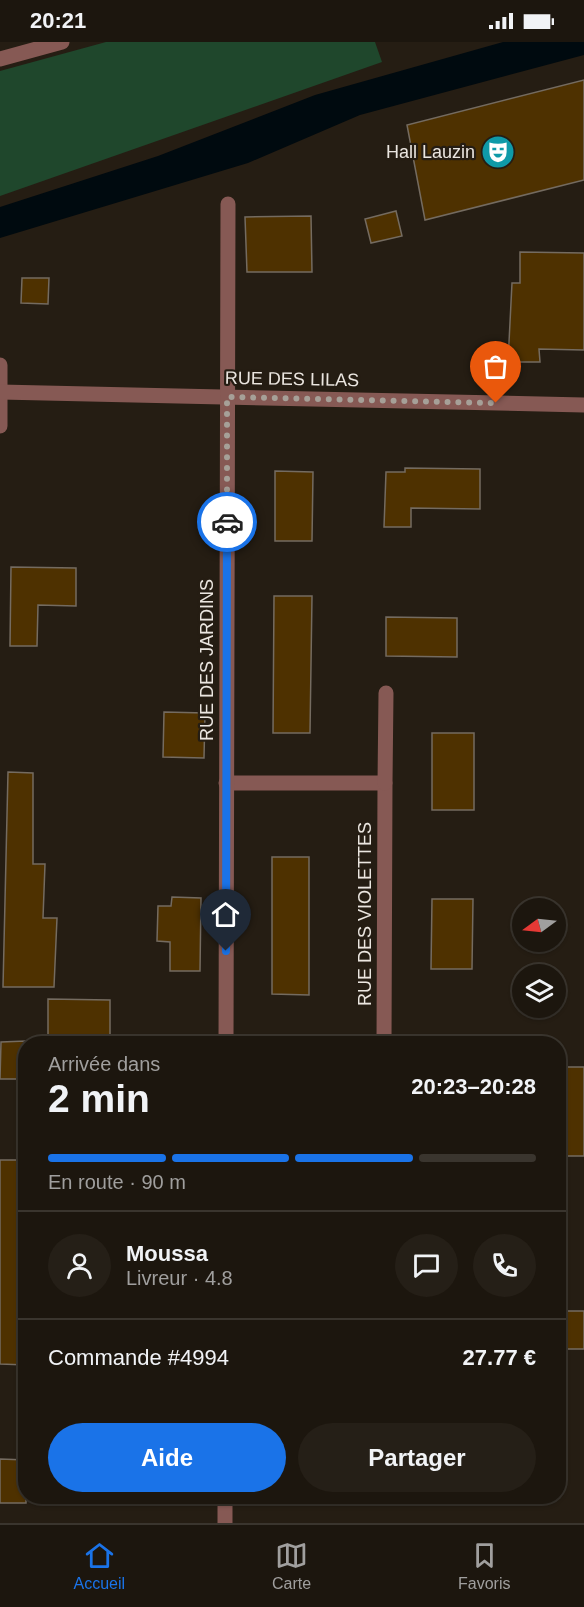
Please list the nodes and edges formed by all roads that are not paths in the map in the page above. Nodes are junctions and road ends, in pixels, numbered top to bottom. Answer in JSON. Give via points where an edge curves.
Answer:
{"nodes":[{"id":1,"x":62,"y":42,"type":"edge"},
{"id":2,"x":0,"y":59,"type":"edge"},
{"id":3,"x":228,"y":204,"type":"dead end"},
{"id":4,"x":0,"y":365,"type":"edge"},
{"id":5,"x":0,"y":392,"type":"edge"},
{"id":6,"x":227,"y":397,"type":"junction"},
{"id":7,"x":584,"y":405,"type":"edge"},
{"id":8,"x":0,"y":426,"type":"edge"},
{"id":9,"x":386,"y":693,"type":"dead end"},
{"id":10,"x":226,"y":783,"type":"junction"},
{"id":11,"x":385,"y":783,"type":"junction"},
{"id":12,"x":226,"y":1036,"type":"edge"},
{"id":13,"x":384,"y":1036,"type":"edge"},
{"id":14,"x":225,"y":1504,"type":"edge"},
{"id":15,"x":225,"y":1523,"type":"edge"}],
"edges":[{"from":1,"to":2,"type":"street"},
{"from":3,"to":6,"type":"street","name":"RUE DES JARDINS"},
{"from":4,"to":5,"type":"street"},
{"from":5,"to":6,"type":"street","name":"RUE DES LILAS"},
{"from":5,"to":8,"type":"street"},
{"from":6,"to":7,"type":"street","name":"RUE DES LILAS"},
{"from":6,"to":10,"type":"street","name":"RUE DES JARDINS"},
{"from":9,"to":11,"type":"street","name":"RUE DES VIOLETTES"},
{"from":10,"to":11,"type":"street"},
{"from":10,"to":12,"type":"street","name":"RUE DES JARDINS"},
{"from":11,"to":13,"type":"street","name":"RUE DES VIOLETTES"},
{"from":14,"to":15,"type":"street"}]}
